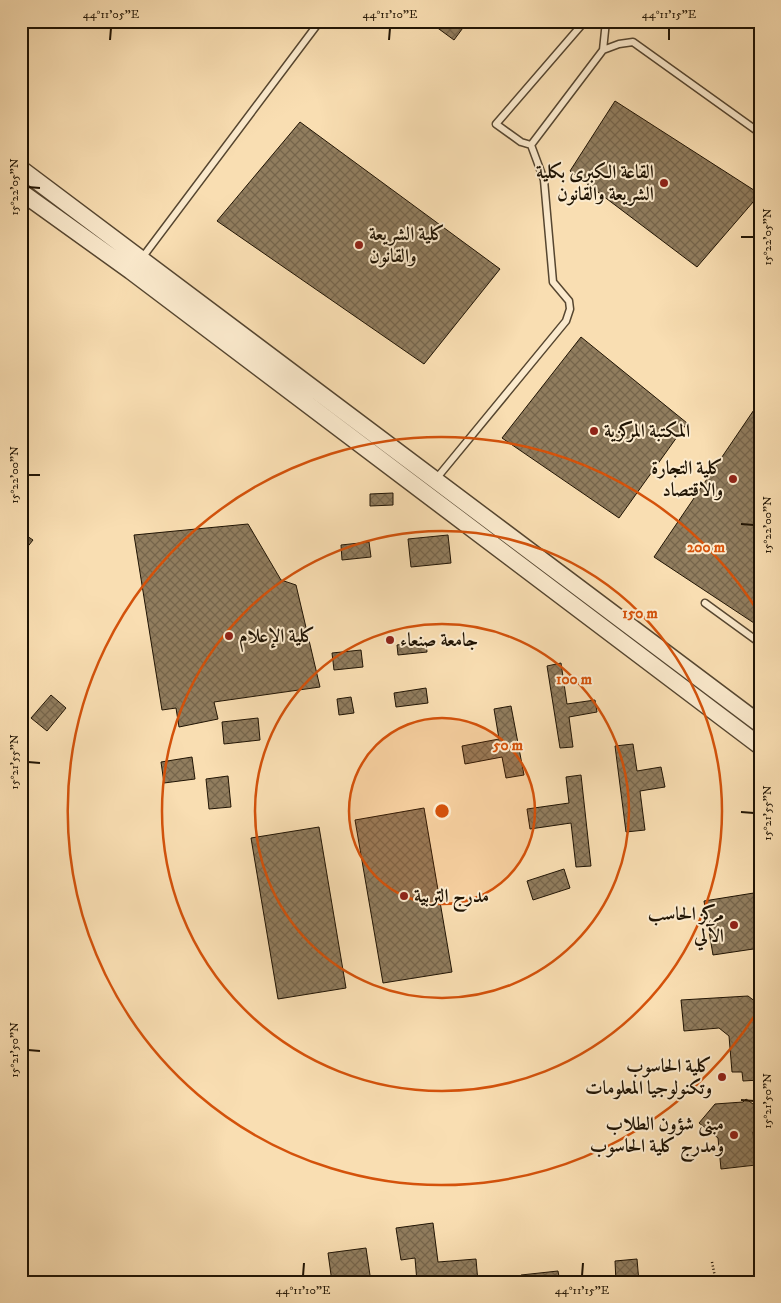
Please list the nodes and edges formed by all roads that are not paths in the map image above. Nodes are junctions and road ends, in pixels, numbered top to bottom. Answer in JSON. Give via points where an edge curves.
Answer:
{"nodes":[{"id":1,"x":320,"y":21,"type":"edge"},
{"id":2,"x":584,"y":21,"type":"edge"},
{"id":3,"x":606,"y":21,"type":"edge"},
{"id":4,"x":603,"y":50,"type":"junction"},
{"id":5,"x":760,"y":133,"type":"edge"},
{"id":6,"x":531,"y":145,"type":"junction"},
{"id":7,"x":21,"y":169,"type":"edge"},
{"id":8,"x":21,"y":192,"type":"edge"},
{"id":9,"x":142,"y":258,"type":"junction"},
{"id":10,"x":131,"y":271,"type":"junction"},
{"id":11,"x":436,"y":480,"type":"junction"},
{"id":12,"x":704,"y":603,"type":"dead end"},
{"id":13,"x":760,"y":643,"type":"edge"},
{"id":14,"x":760,"y":724,"type":"edge"},
{"id":15,"x":760,"y":746,"type":"edge"}],
"edges":[{"from":1,"to":9,"type":"lane"},
{"from":2,"to":6,"type":"lane","via":[[496,124],[521,142]]},
{"from":3,"to":4,"type":"lane"},
{"from":4,"to":5,"type":"lane","via":[[633,42]]},
{"from":4,"to":6,"type":"lane"},
{"from":6,"to":11,"type":"lane","via":[[544,180],[553,282],[569,301],[570,309],[566,321]]},
{"from":7,"to":9,"type":"street"},
{"from":8,"to":10,"type":"street"},
{"from":9,"to":10,"type":"street"},
{"from":9,"to":11,"type":"street"},
{"from":10,"to":15,"type":"street"},
{"from":11,"to":14,"type":"street"},
{"from":12,"to":13,"type":"lane"}]}
